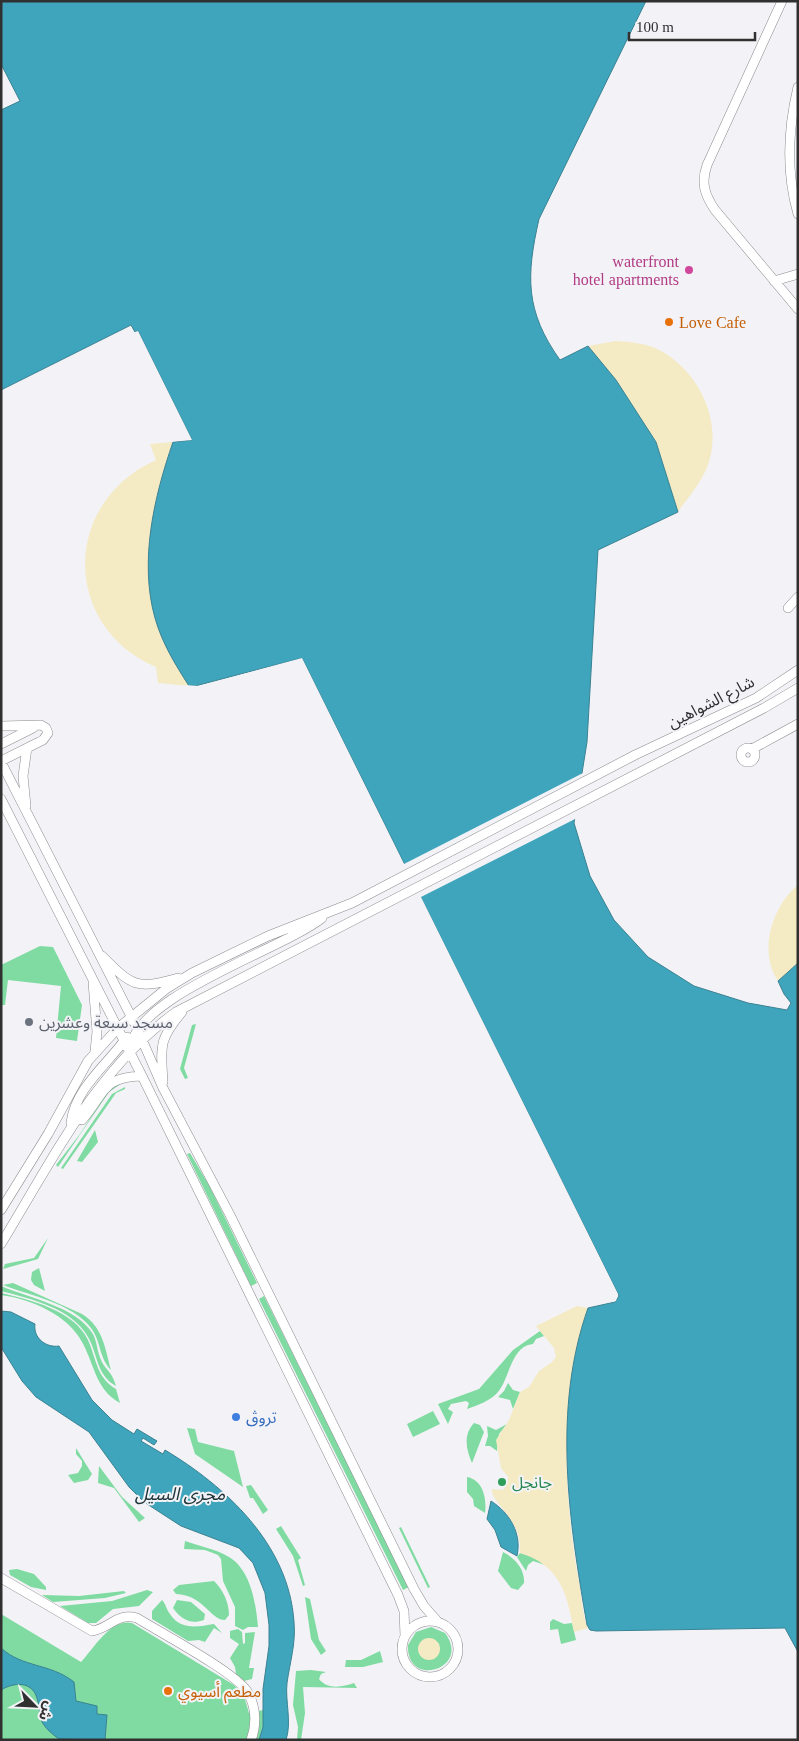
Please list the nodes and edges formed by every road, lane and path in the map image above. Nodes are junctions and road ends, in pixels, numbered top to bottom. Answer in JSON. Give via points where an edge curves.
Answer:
{"nodes":[{"id":1,"x":782,"y":1,"type":"edge"},
{"id":2,"x":798,"y":87,"type":"edge"},
{"id":3,"x":798,"y":214,"type":"edge"},
{"id":4,"x":798,"y":274,"type":"edge"},
{"id":5,"x":774,"y":281,"type":"junction"},
{"id":6,"x":798,"y":309,"type":"edge"},
{"id":7,"x":798,"y":597,"type":"edge"},
{"id":8,"x":788,"y":608,"type":"dead end"},
{"id":9,"x":798,"y":670,"type":"edge"},
{"id":10,"x":798,"y":688,"type":"edge"},
{"id":11,"x":798,"y":724,"type":"edge"},
{"id":12,"x":1,"y":726,"type":"edge"},
{"id":13,"x":35,"y":727,"type":"junction"},
{"id":14,"x":1,"y":744,"type":"edge"},
{"id":15,"x":27,"y":748,"type":"junction"},
{"id":16,"x":752,"y":749,"type":"dead end"},
{"id":17,"x":1,"y":762,"type":"edge"},
{"id":18,"x":1,"y":799,"type":"edge"},
{"id":19,"x":28,"y":818,"type":"junction"},
{"id":20,"x":328,"y":913,"type":"junction"},
{"id":21,"x":96,"y":950,"type":"junction"},
{"id":22,"x":192,"y":973,"type":"junction"},
{"id":23,"x":92,"y":977,"type":"junction"},
{"id":24,"x":189,"y":1004,"type":"junction"},
{"id":25,"x":131,"y":1017,"type":"junction"},
{"id":26,"x":118,"y":1028,"type":"junction"},
{"id":27,"x":137,"y":1028,"type":"junction"},
{"id":28,"x":142,"y":1040,"type":"junction"},
{"id":29,"x":124,"y":1041,"type":"junction"},
{"id":30,"x":130,"y":1052,"type":"junction"},
{"id":31,"x":94,"y":1053,"type":"junction"},
{"id":32,"x":142,"y":1076,"type":"junction"},
{"id":33,"x":163,"y":1088,"type":"junction"},
{"id":34,"x":71,"y":1128,"type":"junction"},
{"id":35,"x":1,"y":1210,"type":"edge"},
{"id":36,"x":1,"y":1244,"type":"edge"},
{"id":37,"x":1,"y":1578,"type":"edge"},
{"id":38,"x":438,"y":1622,"type":"junction"},
{"id":39,"x":405,"y":1636,"type":"junction"},
{"id":40,"x":251,"y":1740,"type":"edge"}],
"edges":[{"from":1,"to":5,"type":"street","via":[[703,179],[714,210]]},
{"from":2,"to":3,"type":"street","via":[[789,153],[790,177]]},
{"from":4,"to":5,"type":"street"},
{"from":5,"to":6,"type":"street"},
{"from":7,"to":8,"type":"street"},
{"from":9,"to":20,"type":"street","name":"شارع الشواهين","via":[[756,698],[635,755]]},
{"from":10,"to":24,"type":"street","name":"شارع الشواهين"},
{"from":11,"to":16,"type":"street"},
{"from":12,"to":13,"type":"street"},
{"from":13,"to":14,"type":"street"},
{"from":13,"to":15,"type":"street","via":[[41,725],[46,728],[47,736]]},
{"from":15,"to":17,"type":"street"},
{"from":15,"to":19,"type":"street","via":[[23,785]]},
{"from":17,"to":19,"type":"street"},
{"from":18,"to":23,"type":"street"},
{"from":19,"to":21,"type":"street"},
{"from":20,"to":22,"type":"street","via":[[268,936]]},
{"from":20,"to":27,"type":"street","via":[[303,932],[220,972],[164,1004]]},
{"from":21,"to":22,"type":"street","via":[[136,984],[157,984]]},
{"from":21,"to":25,"type":"street"},
{"from":22,"to":25,"type":"street"},
{"from":23,"to":26,"type":"street"},
{"from":23,"to":31,"type":"street","via":[[97,1032]]},
{"from":24,"to":28,"type":"street","name":"شارع الشواهين"},
{"from":24,"to":33,"type":"street","via":[[168,1029],[162,1042]]},
{"from":25,"to":26,"type":"street"},
{"from":25,"to":27,"type":"street"},
{"from":25,"to":29,"type":"street"},
{"from":26,"to":29,"type":"street"},
{"from":26,"to":31,"type":"street"},
{"from":27,"to":28,"type":"street"},
{"from":27,"to":30,"type":"street"},
{"from":28,"to":30,"type":"street","name":"شارع الشواهين"},
{"from":28,"to":33,"type":"street"},
{"from":29,"to":30,"type":"street"},
{"from":29,"to":34,"type":"street","via":[[84,1091],[72,1116]]},
{"from":30,"to":32,"type":"street"},
{"from":30,"to":34,"type":"street","name":"شارع الشواهين","via":[[104,1079]]},
{"from":31,"to":35,"type":"street"},
{"from":32,"to":34,"type":"street","via":[[114,1081],[82,1120]]},
{"from":32,"to":39,"type":"street","via":[[398,1595],[404,1611]]},
{"from":33,"to":38,"type":"street","via":[[234,1223],[414,1589]]},
{"from":34,"to":36,"type":"street"},
{"from":37,"to":40,"type":"street","via":[[92,1631],[121,1617],[137,1618],[229,1675],[241,1685],[253,1705],[255,1722]]},
{"from":38,"to":39,"type":"street","via":[[419,1623]]},
{"from":38,"to":39,"type":"street","via":[[455,1637],[458,1648],[455,1660],[442,1674],[426,1677],[408,1667],[402,1652]]}]}
